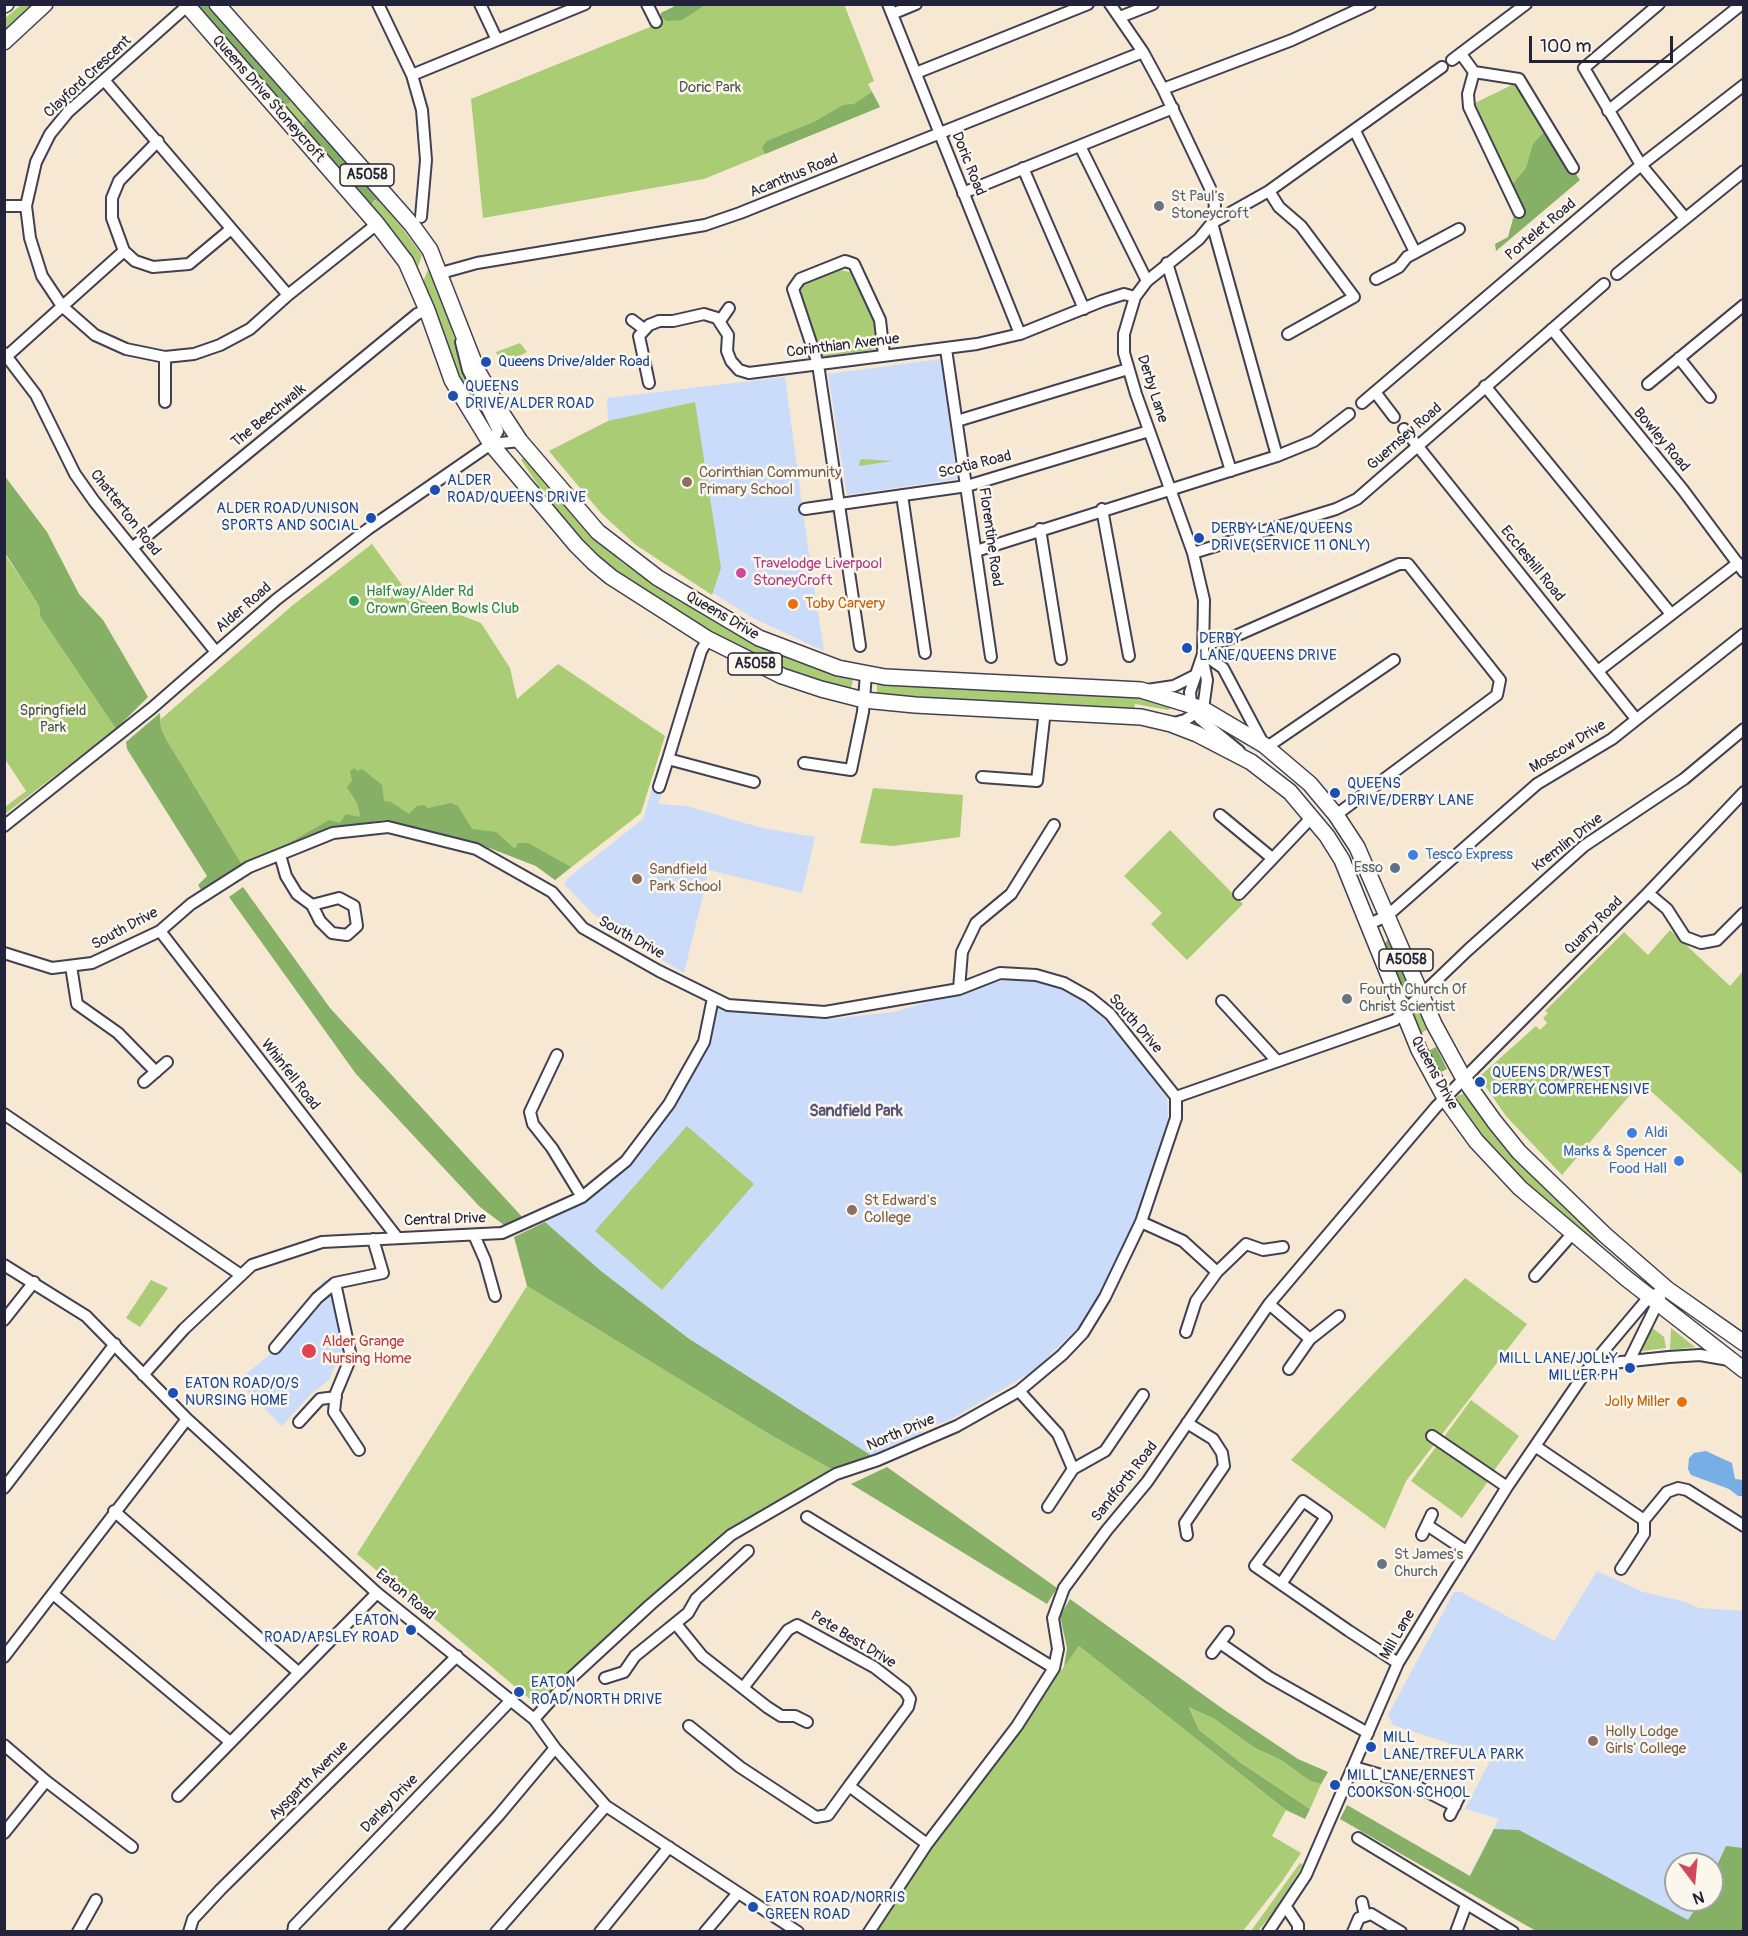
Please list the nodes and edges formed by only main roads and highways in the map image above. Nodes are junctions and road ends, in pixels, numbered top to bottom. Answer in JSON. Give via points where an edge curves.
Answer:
{"nodes":[{"id":1,"x":45,"y":4,"type":"edge"},
{"id":2,"x":217,"y":4,"type":"edge"},
{"id":3,"x":187,"y":5,"type":"edge"},
{"id":4,"x":4,"y":42,"type":"edge"},
{"id":5,"x":477,"y":370,"type":"joint"},
{"id":6,"x":452,"y":380,"type":"joint"},
{"id":7,"x":1667,"y":1289,"type":"junction"},
{"id":8,"x":1673,"y":1316,"type":"junction"},
{"id":9,"x":1743,"y":1343,"type":"edge"},
{"id":10,"x":1737,"y":1365,"type":"edge"}],
"edges":[{"from":1,"to":4,"type":"highway"},
{"from":2,"to":5,"type":"highway","name":"Queens Drive Stoneycroft","number":"A5058","via":[[430,250]]},
{"from":3,"to":6,"type":"highway","name":"Queens Drive Stoneycroft","number":"A5058","via":[[405,262]]},
{"from":5,"to":7,"type":"highway","name":"Queens Drive","number":"A5058","via":[[520,441],[598,532],[658,578],[759,638],[814,660],[866,674],[1141,690],[1197,710],[1265,746],[1310,784],[1357,847],[1464,1079],[1519,1152]]},
{"from":6,"to":8,"type":"highway","name":"Queens Drive","number":"A5058","via":[[491,444],[593,562],[708,639],[782,676],[864,700],[1120,714],[1171,724],[1251,762],[1290,792],[1342,860],[1403,1013],[1445,1098],[1476,1141],[1520,1188]]},
{"from":7,"to":8,"type":"highway"},
{"from":7,"to":9,"type":"highway","name":"Queens Drive","number":"A5058"},
{"from":8,"to":10,"type":"highway","name":"Queens Drive","number":"A5058"}]}
